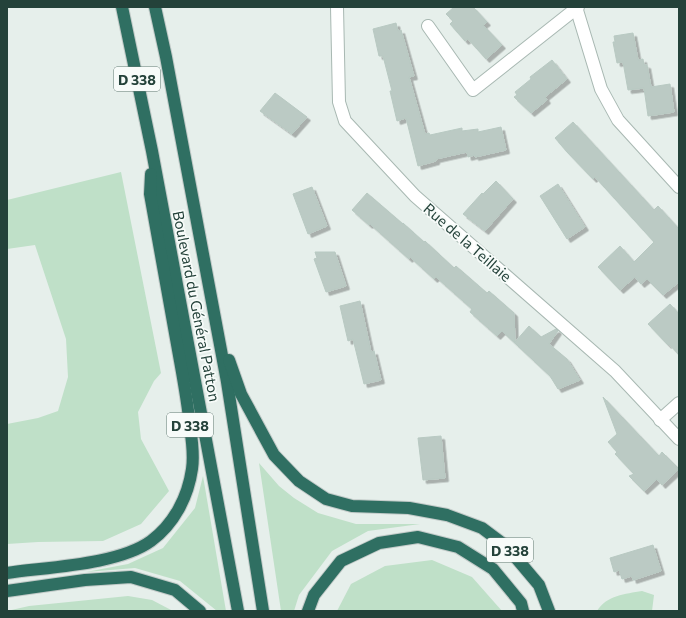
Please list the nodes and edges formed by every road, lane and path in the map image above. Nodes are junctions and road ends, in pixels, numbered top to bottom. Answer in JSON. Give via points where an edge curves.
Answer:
{"nodes":[{"id":1,"x":122,"y":7,"type":"edge"},
{"id":2,"x":155,"y":7,"type":"edge"},
{"id":3,"x":337,"y":7,"type":"edge"},
{"id":4,"x":577,"y":8,"type":"edge"},
{"id":5,"x":428,"y":26,"type":"dead end"},
{"id":6,"x":152,"y":151,"type":"junction"},
{"id":7,"x":679,"y":187,"type":"edge"},
{"id":8,"x":216,"y":319,"type":"junction"},
{"id":9,"x":679,"y":403,"type":"edge"},
{"id":10,"x":660,"y":420,"type":"junction"},
{"id":11,"x":679,"y":438,"type":"edge"},
{"id":12,"x":7,"y":573,"type":"edge"},
{"id":13,"x":7,"y":591,"type":"edge"},
{"id":14,"x":200,"y":611,"type":"edge"},
{"id":15,"x":238,"y":611,"type":"edge"},
{"id":16,"x":263,"y":611,"type":"edge"},
{"id":17,"x":308,"y":611,"type":"edge"},
{"id":18,"x":523,"y":611,"type":"edge"},
{"id":19,"x":549,"y":611,"type":"edge"}],
"edges":[{"from":1,"to":6,"type":"highway","name":"Boulevard du Général Patton","number":"D 338"},
{"from":2,"to":8,"type":"highway","name":"Boulevard du Général Patton","number":"D 338"},
{"from":3,"to":10,"type":"street","name":"Rue de la Teillaie","via":[[339,102],[345,121],[415,196],[616,371]]},
{"from":4,"to":5,"type":"street","via":[[473,90]]},
{"from":4,"to":7,"type":"street","via":[[601,89],[618,120]]},
{"from":6,"to":12,"type":"highway","number":"D 338","via":[[150,194],[192,440],[189,485],[176,514],[164,529],[150,542],[132,551],[105,559]]},
{"from":6,"to":15,"type":"highway","name":"Boulevard du Général Patton","number":"D 338"},
{"from":8,"to":16,"type":"highway","name":"Boulevard du Général Patton","number":"D 338"},
{"from":8,"to":19,"type":"highway","number":"D 338","via":[[241,394],[274,455],[299,481],[326,499],[352,506],[409,508],[447,515],[482,528],[506,546],[539,585]]},
{"from":9,"to":10,"type":"street"},
{"from":10,"to":11,"type":"street","name":"Rue de la Teillaie"},
{"from":13,"to":14,"type":"highway","via":[[85,580],[131,577],[175,590]]},
{"from":17,"to":18,"type":"highway","number":"D 338","via":[[314,595],[341,561],[379,544],[418,538],[458,547],[493,569],[521,603]]}]}
